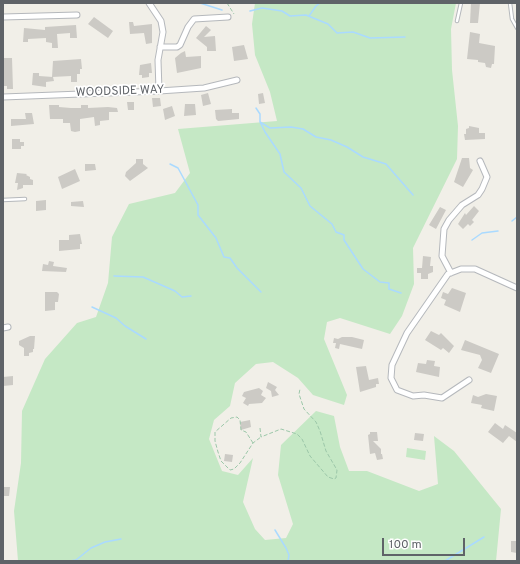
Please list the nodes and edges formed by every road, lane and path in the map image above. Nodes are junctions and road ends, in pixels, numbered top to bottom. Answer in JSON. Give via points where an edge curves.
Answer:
{"nodes":[{"id":1,"x":149,"y":3,"type":"edge"},
{"id":2,"x":228,"y":3,"type":"edge"},
{"id":3,"x":461,"y":3,"type":"edge"},
{"id":4,"x":510,"y":3,"type":"edge"},
{"id":5,"x":234,"y":14,"type":"dead end"},
{"id":6,"x":77,"y":15,"type":"dead end"},
{"id":7,"x":3,"y":18,"type":"edge"},
{"id":8,"x":228,"y":18,"type":"dead end"},
{"id":9,"x":457,"y":20,"type":"dead end"},
{"id":10,"x":517,"y":28,"type":"edge"},
{"id":11,"x":160,"y":47,"type":"junction"},
{"id":12,"x":237,"y":80,"type":"dead end"},
{"id":13,"x":159,"y":91,"type":"junction"},
{"id":14,"x":3,"y":97,"type":"edge"},
{"id":15,"x":480,"y":161,"type":"dead end"},
{"id":16,"x":25,"y":199,"type":"dead end"},
{"id":17,"x":3,"y":200,"type":"edge"},
{"id":18,"x":450,"y":274,"type":"junction"},
{"id":19,"x":517,"y":288,"type":"edge"},
{"id":20,"x":469,"y":380,"type":"dead end"},
{"id":21,"x":300,"y":389,"type":"dead end"},
{"id":22,"x":260,"y":428,"type":"dead end"},
{"id":23,"x":261,"y":437,"type":"junction"},
{"id":24,"x":253,"y":442,"type":"junction"}],
"edges":[{"from":1,"to":11,"type":"street","via":[[161,21],[163,32]]},
{"from":2,"to":5,"type":"path"},
{"from":3,"to":9,"type":"lane"},
{"from":4,"to":10,"type":"lane","via":[[512,19]]},
{"from":6,"to":7,"type":"street"},
{"from":8,"to":11,"type":"street","via":[[194,19],[180,45]]},
{"from":11,"to":13,"type":"street"},
{"from":12,"to":13,"type":"street","name":"WOODSIDE WAY","via":[[204,88]]},
{"from":13,"to":14,"type":"street","name":"WOODSIDE WAY"},
{"from":15,"to":18,"type":"street","via":[[487,177],[482,189],[478,195],[462,205],[444,229],[442,256]]},
{"from":16,"to":17,"type":"lane"},
{"from":18,"to":19,"type":"street","via":[[461,269],[475,269]]},
{"from":18,"to":20,"type":"street","via":[[438,286],[407,333],[392,365],[391,378],[398,390],[413,396],[442,398]]},
{"from":21,"to":23,"type":"path","via":[[304,409],[316,422],[326,451],[337,470],[336,478],[328,477],[296,434],[281,429]]},
{"from":22,"to":23,"type":"path"},
{"from":23,"to":24,"type":"path"},
{"from":24,"to":24,"type":"path","via":[[246,456],[230,470],[220,457],[215,432],[231,418],[237,418],[240,420],[241,430],[246,432]]}]}
